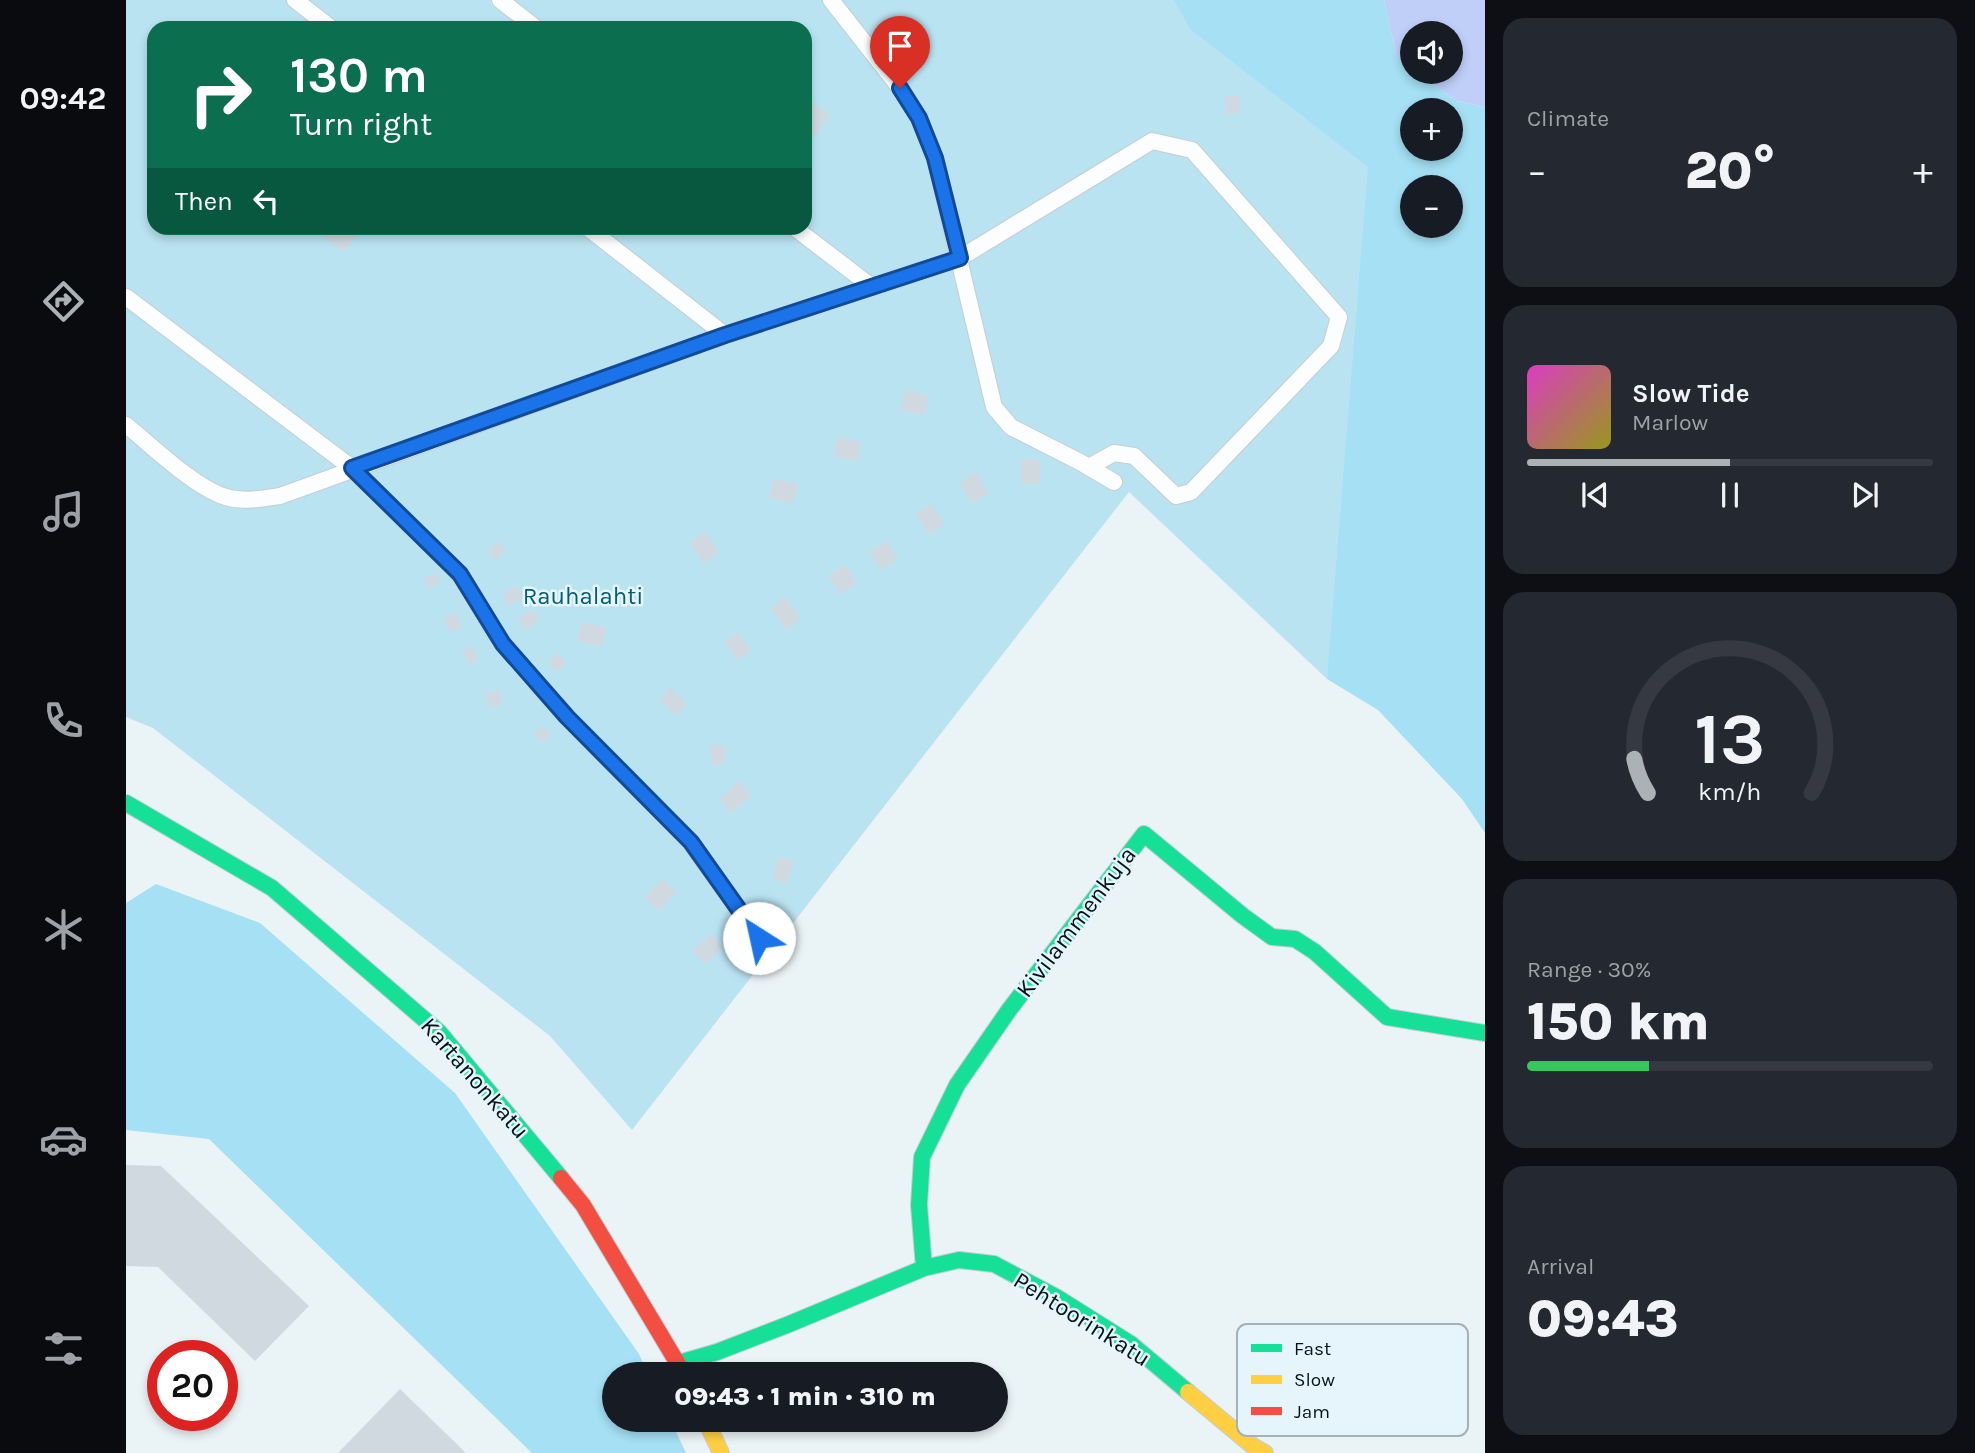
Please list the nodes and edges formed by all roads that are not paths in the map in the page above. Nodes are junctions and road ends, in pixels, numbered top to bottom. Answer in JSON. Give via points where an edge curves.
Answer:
{"nodes":[{"id":1,"x":295,"y":0,"type":"edge"},
{"id":2,"x":500,"y":0,"type":"edge"},
{"id":3,"x":831,"y":0,"type":"edge"},
{"id":4,"x":322,"y":21,"type":"edge"},
{"id":5,"x":527,"y":21,"type":"edge"},
{"id":6,"x":598,"y":235,"type":"edge"},
{"id":7,"x":804,"y":235,"type":"edge"},
{"id":8,"x":960,"y":258,"type":"junction"},
{"id":9,"x":872,"y":287,"type":"junction"},
{"id":10,"x":126,"y":297,"type":"edge"},
{"id":11,"x":725,"y":335,"type":"junction"},
{"id":12,"x":126,"y":425,"type":"edge"},
{"id":13,"x":1089,"y":467,"type":"junction"},
{"id":14,"x":352,"y":468,"type":"junction"},
{"id":15,"x":1114,"y":482,"type":"dead end"},
{"id":16,"x":126,"y":803,"type":"edge"},
{"id":17,"x":759,"y":938,"type":"dead end"},
{"id":18,"x":1485,"y":1033,"type":"edge"},
{"id":19,"x":924,"y":1268,"type":"junction"},
{"id":20,"x":678,"y":1362,"type":"edge"},
{"id":21,"x":697,"y":1362,"type":"edge"},
{"id":22,"x":711,"y":1432,"type":"edge"},
{"id":23,"x":1237,"y":1433,"type":"edge"},
{"id":24,"x":1241,"y":1436,"type":"edge"},
{"id":25,"x":721,"y":1453,"type":"edge"},
{"id":26,"x":1265,"y":1453,"type":"edge"}],
"edges":[{"from":1,"to":4,"type":"lane"},
{"from":2,"to":5,"type":"lane"},
{"from":3,"to":8,"type":"lane","via":[[919,118],[935,158]]},
{"from":6,"to":11,"type":"lane"},
{"from":7,"to":9,"type":"lane"},
{"from":8,"to":9,"type":"lane"},
{"from":8,"to":13,"type":"lane","via":[[994,407],[1011,427]]},
{"from":8,"to":13,"type":"lane","via":[[1152,141],[1192,150],[1339,317],[1331,346],[1191,492],[1176,496],[1134,456],[1114,453]]},
{"from":9,"to":11,"type":"lane"},
{"from":10,"to":14,"type":"lane"},
{"from":11,"to":14,"type":"lane"},
{"from":12,"to":14,"type":"lane","via":[[221,496],[251,500],[280,496]]},
{"from":13,"to":15,"type":"lane"},
{"from":14,"to":17,"type":"lane","via":[[460,574],[503,644],[567,717],[691,842]]},
{"from":16,"to":20,"type":"street","name":"Kartanonkatu","via":[[272,888],[439,1032],[583,1205]]},
{"from":18,"to":19,"type":"street","name":"Kivilammenkuja","via":[[1387,1017],[1315,951],[1294,939],[1272,937],[1144,834],[957,1085],[922,1157],[919,1205]]},
{"from":19,"to":21,"type":"street","name":"Pehtoorinkatu"},
{"from":19,"to":23,"type":"street","name":"Pehtoorinkatu","via":[[959,1260],[994,1264],[1131,1344]]},
{"from":22,"to":25,"type":"street"},
{"from":24,"to":26,"type":"street","name":"Pehtoorinkatu"}]}
